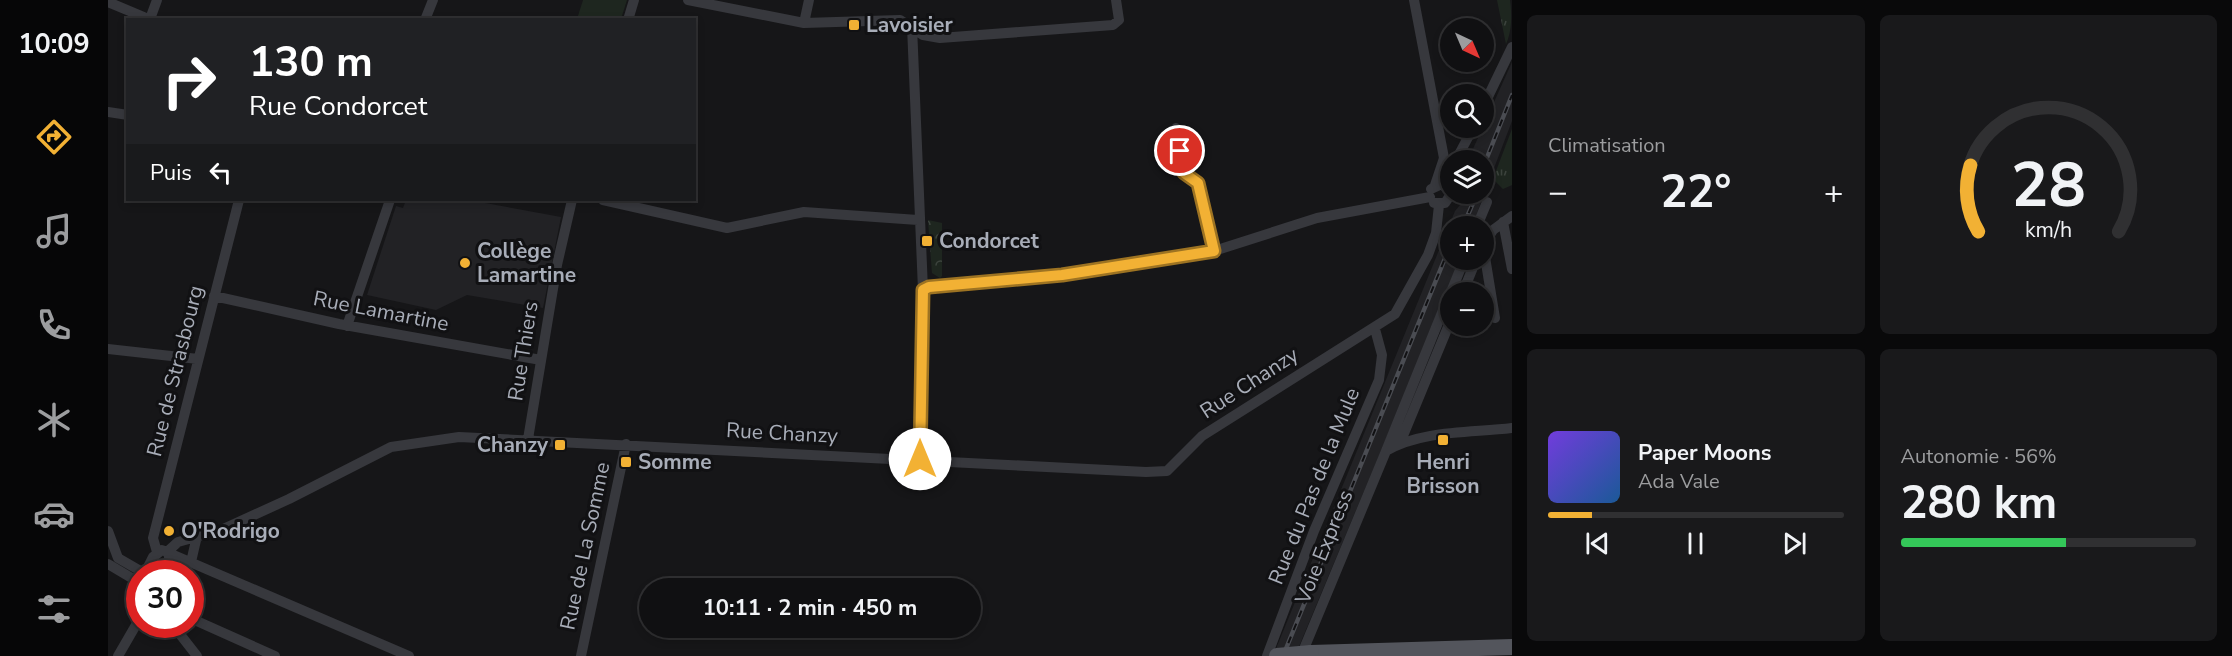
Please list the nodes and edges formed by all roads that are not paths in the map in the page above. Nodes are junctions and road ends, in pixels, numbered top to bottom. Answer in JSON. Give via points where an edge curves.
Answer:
{"nodes":[{"id":1,"x":158,"y":0,"type":"edge"},
{"id":2,"x":433,"y":0,"type":"edge"},
{"id":3,"x":634,"y":0,"type":"edge"},
{"id":4,"x":688,"y":0,"type":"edge"},
{"id":5,"x":809,"y":0,"type":"edge"},
{"id":6,"x":1116,"y":0,"type":"edge"},
{"id":7,"x":1414,"y":0,"type":"edge"},
{"id":8,"x":108,"y":2,"type":"edge"},
{"id":9,"x":148,"y":18,"type":"edge"},
{"id":10,"x":151,"y":18,"type":"edge"},
{"id":11,"x":427,"y":18,"type":"edge"},
{"id":12,"x":629,"y":18,"type":"edge"},
{"id":13,"x":804,"y":23,"type":"junction"},
{"id":14,"x":912,"y":26,"type":"junction"},
{"id":15,"x":1512,"y":47,"type":"edge"},
{"id":16,"x":1494,"y":84,"type":"edge"},
{"id":17,"x":108,"y":112,"type":"edge"},
{"id":18,"x":126,"y":115,"type":"edge"},
{"id":19,"x":1176,"y":128,"type":"dead end"},
{"id":20,"x":1443,"y":150,"type":"edge"},
{"id":21,"x":1440,"y":189,"type":"edge"},
{"id":22,"x":1430,"y":197,"type":"junction"},
{"id":23,"x":238,"y":201,"type":"edge"},
{"id":24,"x":390,"y":201,"type":"edge"},
{"id":25,"x":572,"y":201,"type":"edge"},
{"id":26,"x":607,"y":201,"type":"edge"},
{"id":27,"x":1439,"y":205,"type":"joint"},
{"id":28,"x":1507,"y":219,"type":"edge"},
{"id":29,"x":918,"y":220,"type":"junction"},
{"id":30,"x":1494,"y":233,"type":"edge"},
{"id":31,"x":1214,"y":251,"type":"junction"},
{"id":32,"x":1512,"y":269,"type":"edge"},
{"id":33,"x":1487,"y":270,"type":"edge"},
{"id":34,"x":923,"y":290,"type":"junction"},
{"id":35,"x":214,"y":296,"type":"junction"},
{"id":36,"x":1440,"y":317,"type":"edge"},
{"id":37,"x":1495,"y":318,"type":"dead end"},
{"id":38,"x":347,"y":326,"type":"junction"},
{"id":39,"x":1375,"y":329,"type":"junction"},
{"id":40,"x":1444,"y":336,"type":"edge"},
{"id":41,"x":108,"y":348,"type":"edge"},
{"id":42,"x":198,"y":359,"type":"junction"},
{"id":43,"x":541,"y":360,"type":"junction"},
{"id":44,"x":1512,"y":428,"type":"edge"},
{"id":45,"x":528,"y":439,"type":"junction"},
{"id":46,"x":1400,"y":443,"type":"junction"},
{"id":47,"x":626,"y":444,"type":"junction"},
{"id":48,"x":1385,"y":452,"type":"junction"},
{"id":49,"x":920,"y":459,"type":"junction"},
{"id":50,"x":108,"y":531,"type":"edge"},
{"id":51,"x":197,"y":536,"type":"junction"},
{"id":52,"x":164,"y":552,"type":"junction"},
{"id":53,"x":156,"y":560,"type":"edge"},
{"id":54,"x":169,"y":560,"type":"edge"},
{"id":55,"x":186,"y":560,"type":"edge"},
{"id":56,"x":191,"y":560,"type":"edge"},
{"id":57,"x":126,"y":563,"type":"edge"},
{"id":58,"x":108,"y":564,"type":"edge"},
{"id":59,"x":204,"y":568,"type":"edge"},
{"id":60,"x":126,"y":575,"type":"edge"},
{"id":61,"x":204,"y":624,"type":"edge"},
{"id":62,"x":128,"y":638,"type":"edge"},
{"id":63,"x":183,"y":638,"type":"edge"},
{"id":64,"x":1512,"y":647,"type":"edge"},
{"id":65,"x":1306,"y":655,"type":"edge"},
{"id":66,"x":1512,"y":655,"type":"edge"},
{"id":67,"x":118,"y":656,"type":"edge"},
{"id":68,"x":197,"y":656,"type":"edge"},
{"id":69,"x":275,"y":656,"type":"edge"},
{"id":70,"x":409,"y":656,"type":"edge"},
{"id":71,"x":580,"y":656,"type":"edge"},
{"id":72,"x":1267,"y":656,"type":"edge"},
{"id":73,"x":1277,"y":656,"type":"edge"},
{"id":74,"x":1396,"y":656,"type":"edge"}],
"edges":[{"from":1,"to":10,"type":"street"},
{"from":2,"to":11,"type":"street"},
{"from":3,"to":12,"type":"street"},
{"from":4,"to":13,"type":"street"},
{"from":5,"to":13,"type":"street"},
{"from":6,"to":14,"type":"street","via":[[1119,20],[1108,26],[940,38],[923,35]]},
{"from":7,"to":20,"type":"street"},
{"from":8,"to":9,"type":"street"},
{"from":13,"to":14,"type":"street","via":[[900,20]]},
{"from":14,"to":29,"type":"street"},
{"from":15,"to":16,"type":"street"},
{"from":17,"to":18,"type":"street"},
{"from":19,"to":31,"type":"street","via":[[1184,173],[1198,183]]},
{"from":21,"to":22,"type":"street","via":[[1430,190]]},
{"from":22,"to":27,"type":"street"},
{"from":22,"to":31,"type":"street","via":[[1317,218]]},
{"from":23,"to":35,"type":"street","name":"Rue de Strasbourg"},
{"from":24,"to":38,"type":"street"},
{"from":25,"to":43,"type":"street","name":"Rue Thiers"},
{"from":26,"to":29,"type":"street","via":[[727,228],[804,212]]},
{"from":27,"to":39,"type":"street","name":"Rue Chanzy","via":[[1436,233],[1428,255],[1395,314]]},
{"from":28,"to":30,"type":"street"},
{"from":28,"to":32,"type":"street"},
{"from":29,"to":34,"type":"street"},
{"from":31,"to":34,"type":"street","via":[[1062,275]]},
{"from":33,"to":37,"type":"street"},
{"from":34,"to":49,"type":"street"},
{"from":35,"to":38,"type":"street","name":"Rue Lamartine"},
{"from":35,"to":42,"type":"street","name":"Rue de Strasbourg"},
{"from":36,"to":48,"type":"street","name":"Voie Express"},
{"from":38,"to":43,"type":"street","name":"Rue Lamartine"},
{"from":39,"to":49,"type":"street","name":"Rue Chanzy","via":[[1202,436],[1167,471]]},
{"from":39,"to":72,"type":"street","name":"Rue du Pas de la Mule","via":[[1382,355],[1379,380],[1314,531]]},
{"from":40,"to":46,"type":"street"},
{"from":41,"to":42,"type":"street"},
{"from":42,"to":52,"type":"street","name":"Rue de Strasbourg","via":[[153,538]]},
{"from":43,"to":45,"type":"street","name":"Rue Thiers"},
{"from":44,"to":46,"type":"street"},
{"from":45,"to":47,"type":"street","name":"Rue Chanzy"},
{"from":45,"to":51,"type":"street","name":"Rue Chanzy","via":[[459,437],[391,447],[221,530]]},
{"from":46,"to":48,"type":"street"},
{"from":47,"to":49,"type":"street","name":"Rue Chanzy"},
{"from":47,"to":71,"type":"street","name":"Rue de La Somme"},
{"from":48,"to":65,"type":"street","name":"Voie Express"},
{"from":50,"to":57,"type":"street","via":[[118,558]]},
{"from":51,"to":52,"type":"street","name":"Rue Chanzy"},
{"from":51,"to":56,"type":"street"},
{"from":52,"to":53,"type":"street"},
{"from":52,"to":54,"type":"street","name":"Rue de Strasbourg"},
{"from":52,"to":55,"type":"street"},
{"from":58,"to":60,"type":"street"},
{"from":59,"to":70,"type":"street"},
{"from":61,"to":69,"type":"street"},
{"from":62,"to":67,"type":"street"},
{"from":63,"to":68,"type":"street"},
{"from":64,"to":65,"type":"main road"},
{"from":65,"to":73,"type":"main road","bridge":true},
{"from":66,"to":74,"type":"main road"}]}
